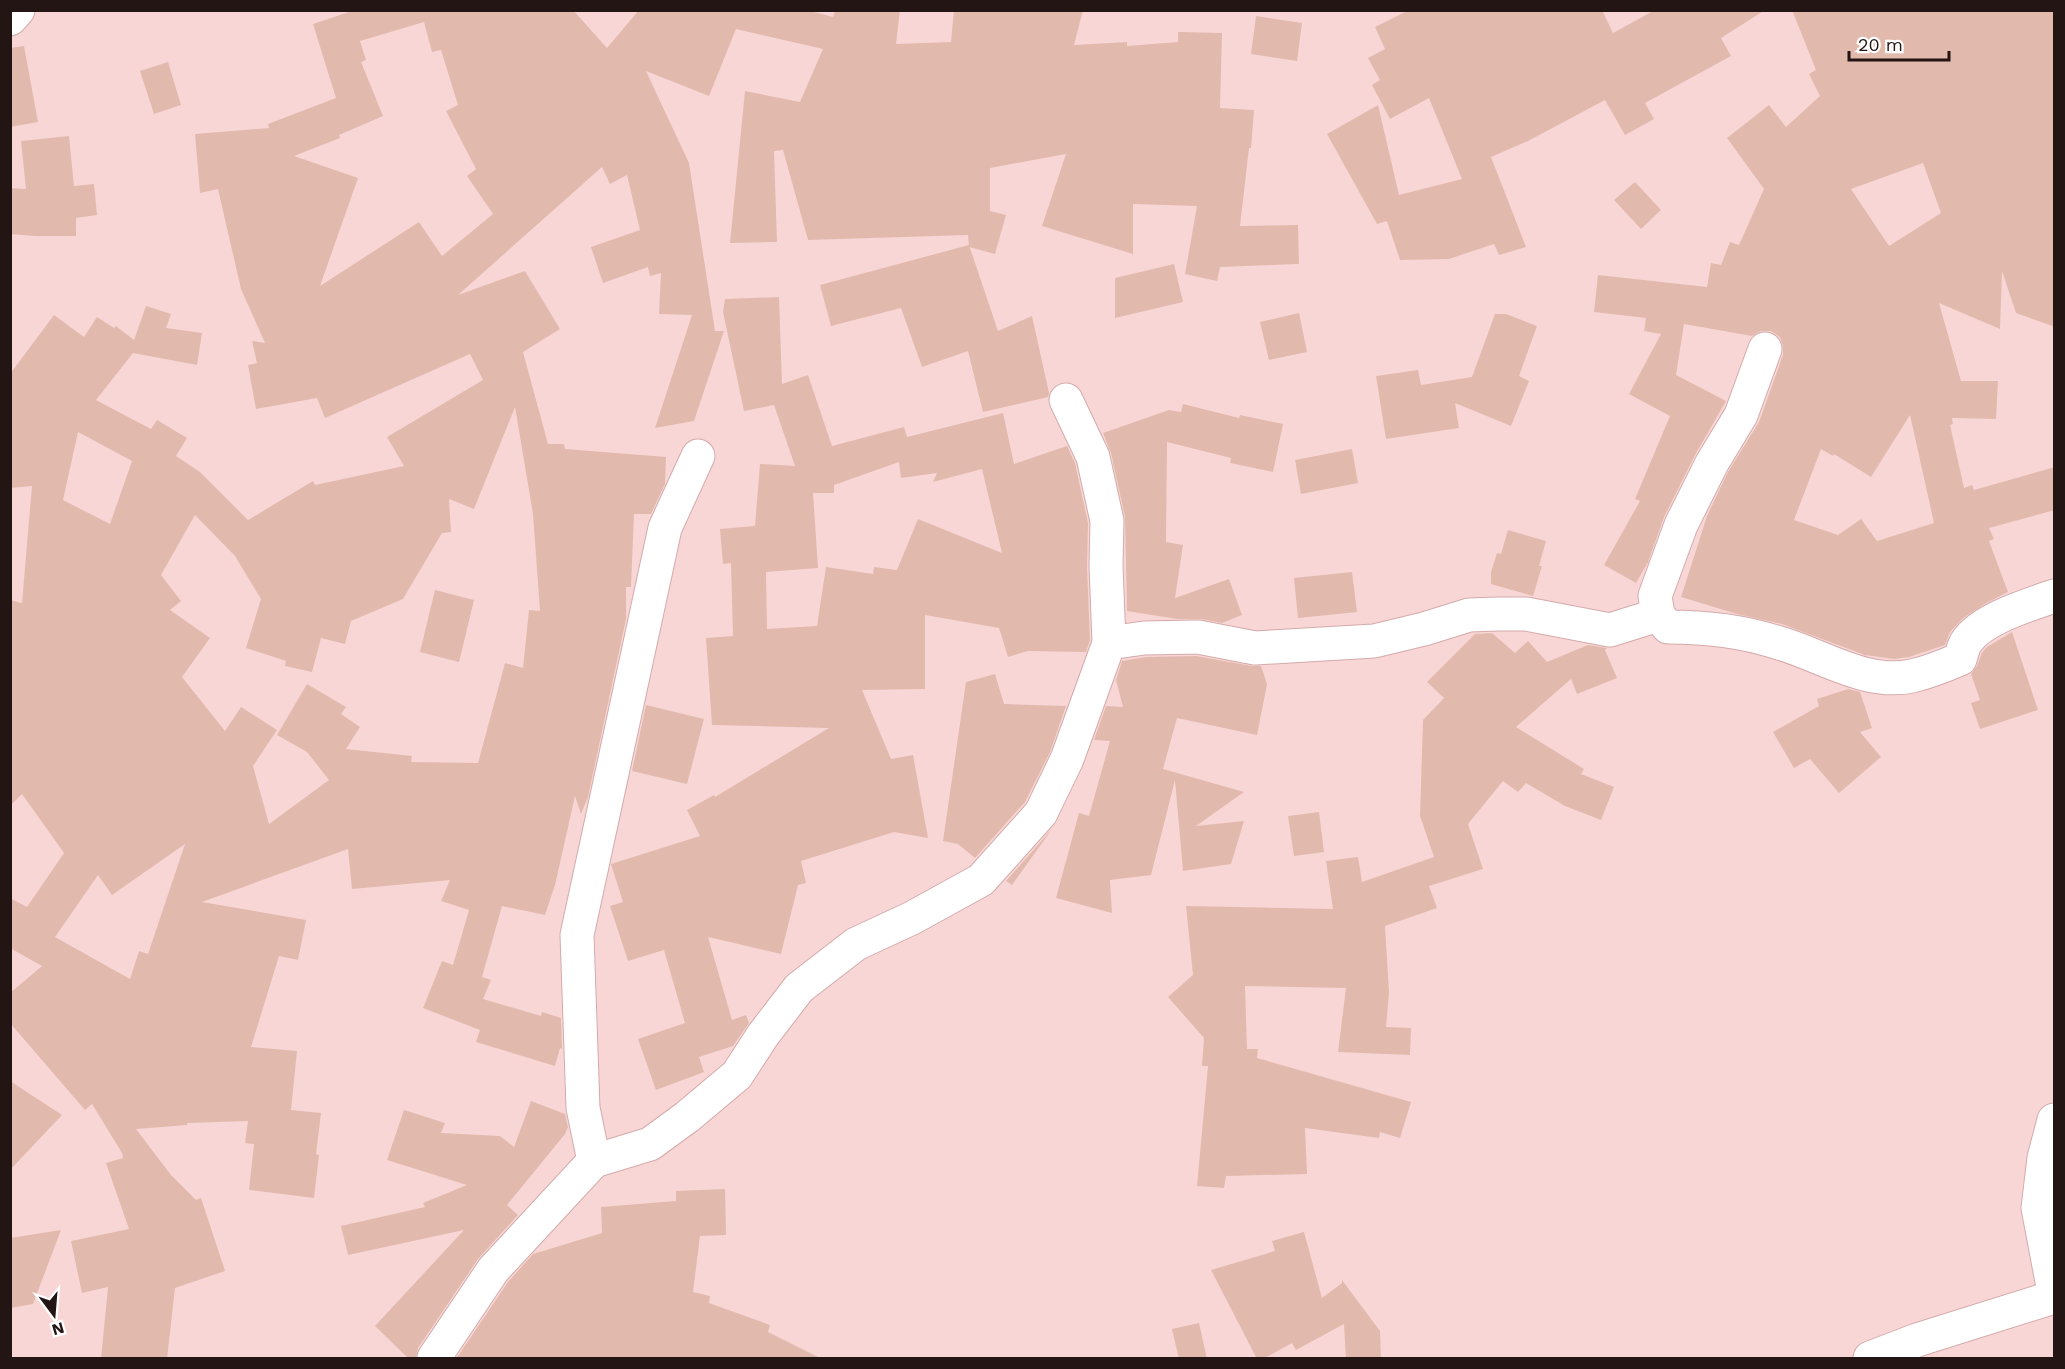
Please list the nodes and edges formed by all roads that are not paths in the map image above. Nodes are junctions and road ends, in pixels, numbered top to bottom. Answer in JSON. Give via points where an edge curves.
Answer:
{"nodes":[{"id":1,"x":18,"y":10,"type":"edge"},
{"id":2,"x":10,"y":19,"type":"edge"},
{"id":3,"x":1765,"y":350,"type":"dead end"},
{"id":4,"x":1066,"y":400,"type":"dead end"},
{"id":5,"x":698,"y":456,"type":"dead end"},
{"id":6,"x":2055,"y":596,"type":"edge"},
{"id":7,"x":1658,"y":615,"type":"junction"},
{"id":8,"x":1109,"y":643,"type":"junction"},
{"id":9,"x":2055,"y":1120,"type":"edge"},
{"id":10,"x":594,"y":1161,"type":"junction"},
{"id":11,"x":2055,"y":1292,"type":"edge"},
{"id":12,"x":2055,"y":1297,"type":"edge"},
{"id":13,"x":434,"y":1359,"type":"edge"},
{"id":14,"x":1870,"y":1359,"type":"edge"}],
"edges":[{"from":1,"to":2,"type":"street"},
{"from":3,"to":7,"type":"street","via":[[1741,415],[1681,525],[1655,596]]},
{"from":4,"to":8,"type":"street","via":[[1093,457],[1107,521]]},
{"from":5,"to":10,"type":"street","via":[[665,528],[577,935],[583,1108]]},
{"from":6,"to":7,"type":"street","via":[[1984,625],[1967,642],[1960,659],[1910,676],[1883,677],[1837,666],[1755,636],[1701,627],[1668,627]]},
{"from":7,"to":8,"type":"street","via":[[1610,630],[1526,614],[1498,614],[1469,615],[1374,641],[1255,648],[1198,637]]},
{"from":8,"to":10,"type":"street","via":[[1067,759],[1041,813],[981,880],[856,944],[799,988],[737,1075],[687,1117],[650,1144]]},
{"from":9,"to":11,"type":"street","via":[[2044,1158],[2038,1208]]},
{"from":10,"to":13,"type":"street","via":[[493,1270]]},
{"from":12,"to":14,"type":"street","via":[[1917,1340]]}]}
